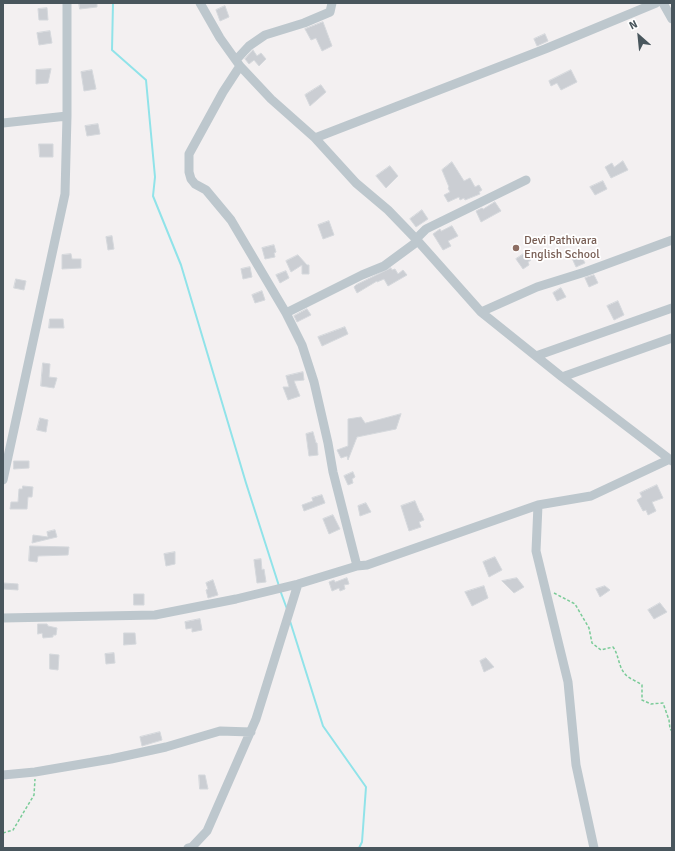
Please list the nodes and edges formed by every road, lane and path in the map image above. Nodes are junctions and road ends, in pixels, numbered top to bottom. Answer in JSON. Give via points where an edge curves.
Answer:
{"nodes":[{"id":1,"x":67,"y":3,"type":"edge"},
{"id":2,"x":200,"y":3,"type":"edge"},
{"id":3,"x":332,"y":3,"type":"edge"},
{"id":4,"x":656,"y":3,"type":"edge"},
{"id":5,"x":663,"y":3,"type":"edge"},
{"id":6,"x":672,"y":19,"type":"edge"},
{"id":7,"x":238,"y":63,"type":"junction"},
{"id":8,"x":67,"y":116,"type":"junction"},
{"id":9,"x":3,"y":122,"type":"edge"},
{"id":10,"x":315,"y":138,"type":"junction"},
{"id":11,"x":526,"y":180,"type":"dead end"},
{"id":12,"x":417,"y":240,"type":"junction"},
{"id":13,"x":672,"y":240,"type":"edge"},
{"id":14,"x":672,"y":308,"type":"edge"},
{"id":15,"x":481,"y":312,"type":"junction"},
{"id":16,"x":286,"y":313,"type":"junction"},
{"id":17,"x":672,"y":338,"type":"edge"},
{"id":18,"x":536,"y":356,"type":"junction"},
{"id":19,"x":562,"y":377,"type":"junction"},
{"id":20,"x":671,"y":460,"type":"edge"},
{"id":21,"x":3,"y":480,"type":"edge"},
{"id":22,"x":538,"y":505,"type":"junction"},
{"id":23,"x":357,"y":566,"type":"junction"},
{"id":24,"x":298,"y":584,"type":"junction"},
{"id":25,"x":550,"y":591,"type":"dead end"},
{"id":26,"x":3,"y":618,"type":"edge"},
{"id":27,"x":672,"y":731,"type":"edge"},
{"id":28,"x":251,"y":732,"type":"junction"},
{"id":29,"x":35,"y":772,"type":"junction"},
{"id":30,"x":3,"y":776,"type":"edge"},
{"id":31,"x":3,"y":833,"type":"edge"},
{"id":32,"x":188,"y":848,"type":"edge"},
{"id":33,"x":594,"y":848,"type":"edge"}],
"edges":[{"from":1,"to":8,"type":"street"},
{"from":2,"to":7,"type":"street"},
{"from":3,"to":7,"type":"street","via":[[330,12],[265,35],[248,46]]},
{"from":4,"to":10,"type":"street"},
{"from":5,"to":6,"type":"street"},
{"from":7,"to":10,"type":"street","via":[[271,99]]},
{"from":7,"to":16,"type":"street","via":[[189,154],[189,172],[195,184],[206,190],[231,220]]},
{"from":8,"to":9,"type":"street"},
{"from":8,"to":21,"type":"street","via":[[65,194]]},
{"from":10,"to":12,"type":"street","via":[[356,183],[388,210]]},
{"from":11,"to":12,"type":"street","via":[[426,229]]},
{"from":12,"to":15,"type":"street"},
{"from":12,"to":16,"type":"street","via":[[384,266]]},
{"from":13,"to":15,"type":"street","via":[[537,287]]},
{"from":14,"to":18,"type":"street"},
{"from":15,"to":18,"type":"street"},
{"from":16,"to":23,"type":"street","via":[[302,345],[314,382]]},
{"from":17,"to":19,"type":"street"},
{"from":18,"to":19,"type":"street"},
{"from":19,"to":20,"type":"street"},
{"from":20,"to":22,"type":"street","via":[[591,496]]},
{"from":22,"to":23,"type":"street","via":[[368,565]]},
{"from":22,"to":33,"type":"street","via":[[536,551],[568,682],[576,764]]},
{"from":23,"to":24,"type":"street"},
{"from":24,"to":26,"type":"street","via":[[155,615]]},
{"from":24,"to":28,"type":"street"},
{"from":25,"to":27,"type":"path","via":[[575,604],[589,628],[592,643],[601,650],[613,647],[618,653],[619,664],[625,675],[642,685],[642,700],[651,704],[663,704]]},
{"from":28,"to":29,"type":"street","via":[[220,731],[145,752]]},
{"from":28,"to":32,"type":"street","via":[[207,831]]},
{"from":29,"to":30,"type":"street"},
{"from":29,"to":31,"type":"path","via":[[34,794],[13,830]]}]}
